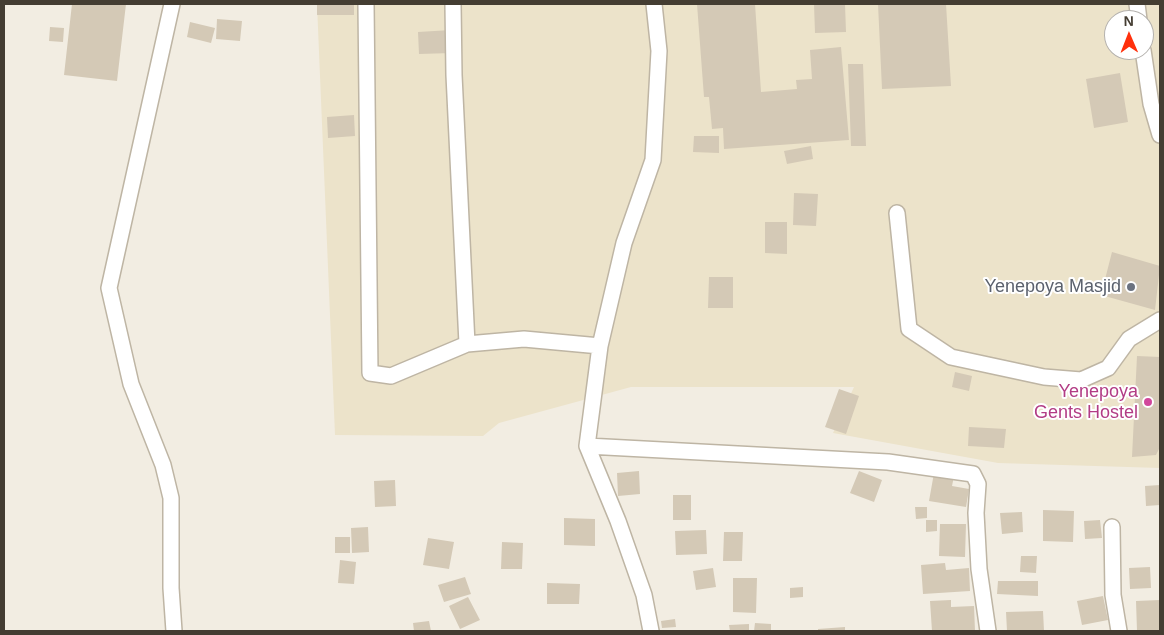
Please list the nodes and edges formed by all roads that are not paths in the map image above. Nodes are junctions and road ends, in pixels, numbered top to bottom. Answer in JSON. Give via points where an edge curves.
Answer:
{"nodes":[{"id":1,"x":172,"y":4,"type":"edge"},
{"id":2,"x":366,"y":4,"type":"edge"},
{"id":3,"x":453,"y":4,"type":"edge"},
{"id":4,"x":654,"y":4,"type":"edge"},
{"id":5,"x":1144,"y":60,"type":"edge"},
{"id":6,"x":1160,"y":135,"type":"edge"},
{"id":7,"x":897,"y":213,"type":"dead end"},
{"id":8,"x":1160,"y":320,"type":"edge"},
{"id":9,"x":467,"y":344,"type":"junction"},
{"id":10,"x":600,"y":346,"type":"junction"},
{"id":11,"x":587,"y":446,"type":"junction"},
{"id":12,"x":1112,"y":528,"type":"dead end"},
{"id":13,"x":174,"y":631,"type":"edge"},
{"id":14,"x":651,"y":631,"type":"edge"},
{"id":15,"x":988,"y":631,"type":"edge"},
{"id":16,"x":1119,"y":631,"type":"edge"}],
"edges":[{"from":1,"to":13,"type":"street","via":[[109,288],[131,384],[164,465],[171,498],[170,588]]},
{"from":2,"to":9,"type":"street","via":[[370,373],[391,376]]},
{"from":3,"to":9,"type":"street"},
{"from":4,"to":10,"type":"street","via":[[659,51],[653,160],[624,243]]},
{"from":5,"to":6,"type":"street","via":[[1150,104]]},
{"from":7,"to":8,"type":"street","via":[[909,329],[951,357],[1044,377],[1081,380],[1108,368],[1130,339]]},
{"from":9,"to":10,"type":"street","via":[[524,339]]},
{"from":10,"to":11,"type":"street"},
{"from":11,"to":14,"type":"street","via":[[644,594]]},
{"from":11,"to":15,"type":"street","via":[[888,462],[973,474],[978,484],[979,569]]},
{"from":12,"to":16,"type":"street","via":[[1113,595]]}]}
